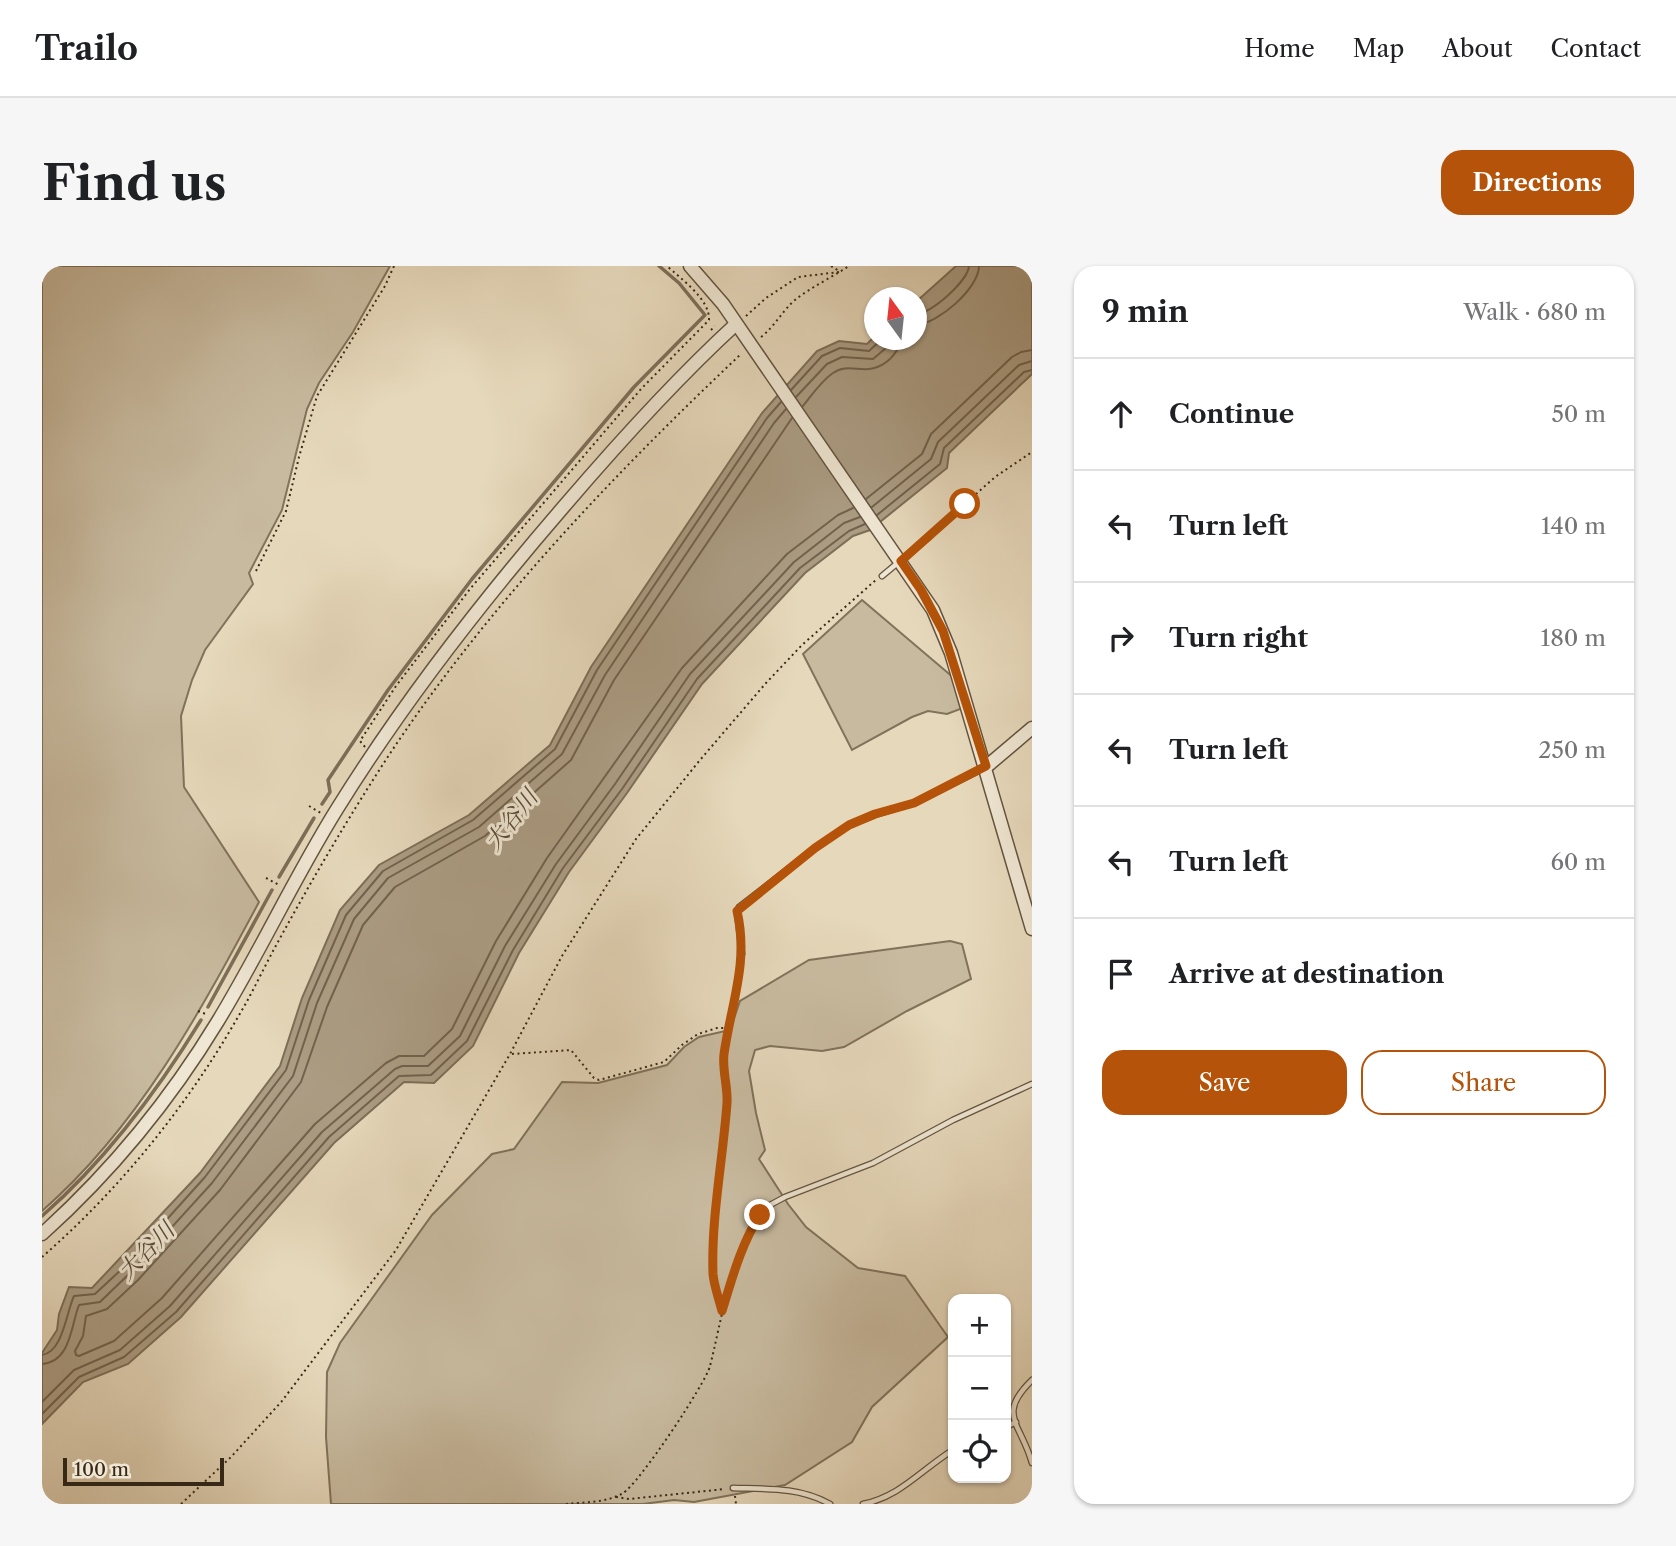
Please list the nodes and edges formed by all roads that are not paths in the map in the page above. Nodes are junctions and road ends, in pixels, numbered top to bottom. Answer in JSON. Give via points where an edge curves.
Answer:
{"nodes":[{"id":1,"x":690,"y":266,"type":"edge"},
{"id":2,"x":737,"y":324,"type":"junction"},
{"id":3,"x":929,"y":537,"type":"road end"},
{"id":4,"x":899,"y":560,"type":"junction"},
{"id":5,"x":882,"y":576,"type":"road end"},
{"id":6,"x":1032,"y":728,"type":"edge"},
{"id":7,"x":986,"y":766,"type":"junction"},
{"id":8,"x":1032,"y":929,"type":"edge"},
{"id":9,"x":742,"y":954,"type":"road end"},
{"id":10,"x":1032,"y":1084,"type":"edge"},
{"id":11,"x":770,"y":1205,"type":"road end"},
{"id":12,"x":42,"y":1234,"type":"edge"},
{"id":13,"x":1032,"y":1380,"type":"edge"},
{"id":14,"x":1016,"y":1422,"type":"junction"},
{"id":15,"x":1011,"y":1424,"type":"edge"},
{"id":16,"x":948,"y":1454,"type":"edge"},
{"id":17,"x":1032,"y":1463,"type":"edge"},
{"id":18,"x":733,"y":1488,"type":"road end"},
{"id":19,"x":830,"y":1504,"type":"edge"},
{"id":20,"x":863,"y":1504,"type":"edge"}],
"edges":[{"from":1,"to":2,"type":"street"},
{"from":2,"to":4,"type":"street"},
{"from":2,"to":12,"type":"street","via":[[654,404],[450,644],[331,818],[219,1020],[173,1088],[117,1159]]},
{"from":3,"to":4,"type":"lane"},
{"from":4,"to":5,"type":"lane"},
{"from":4,"to":7,"type":"street","via":[[943,631]]},
{"from":6,"to":7,"type":"street"},
{"from":7,"to":8,"type":"street"},
{"from":7,"to":9,"type":"lane","via":[[914,803],[859,820],[815,848],[739,907]]},
{"from":10,"to":11,"type":"lane","via":[[873,1163]]},
{"from":13,"to":14,"type":"lane","via":[[1013,1404]]},
{"from":14,"to":15,"type":"lane"},
{"from":14,"to":17,"type":"lane"},
{"from":16,"to":20,"type":"lane","via":[[904,1488]]},
{"from":18,"to":19,"type":"lane","via":[[791,1490]]}]}
